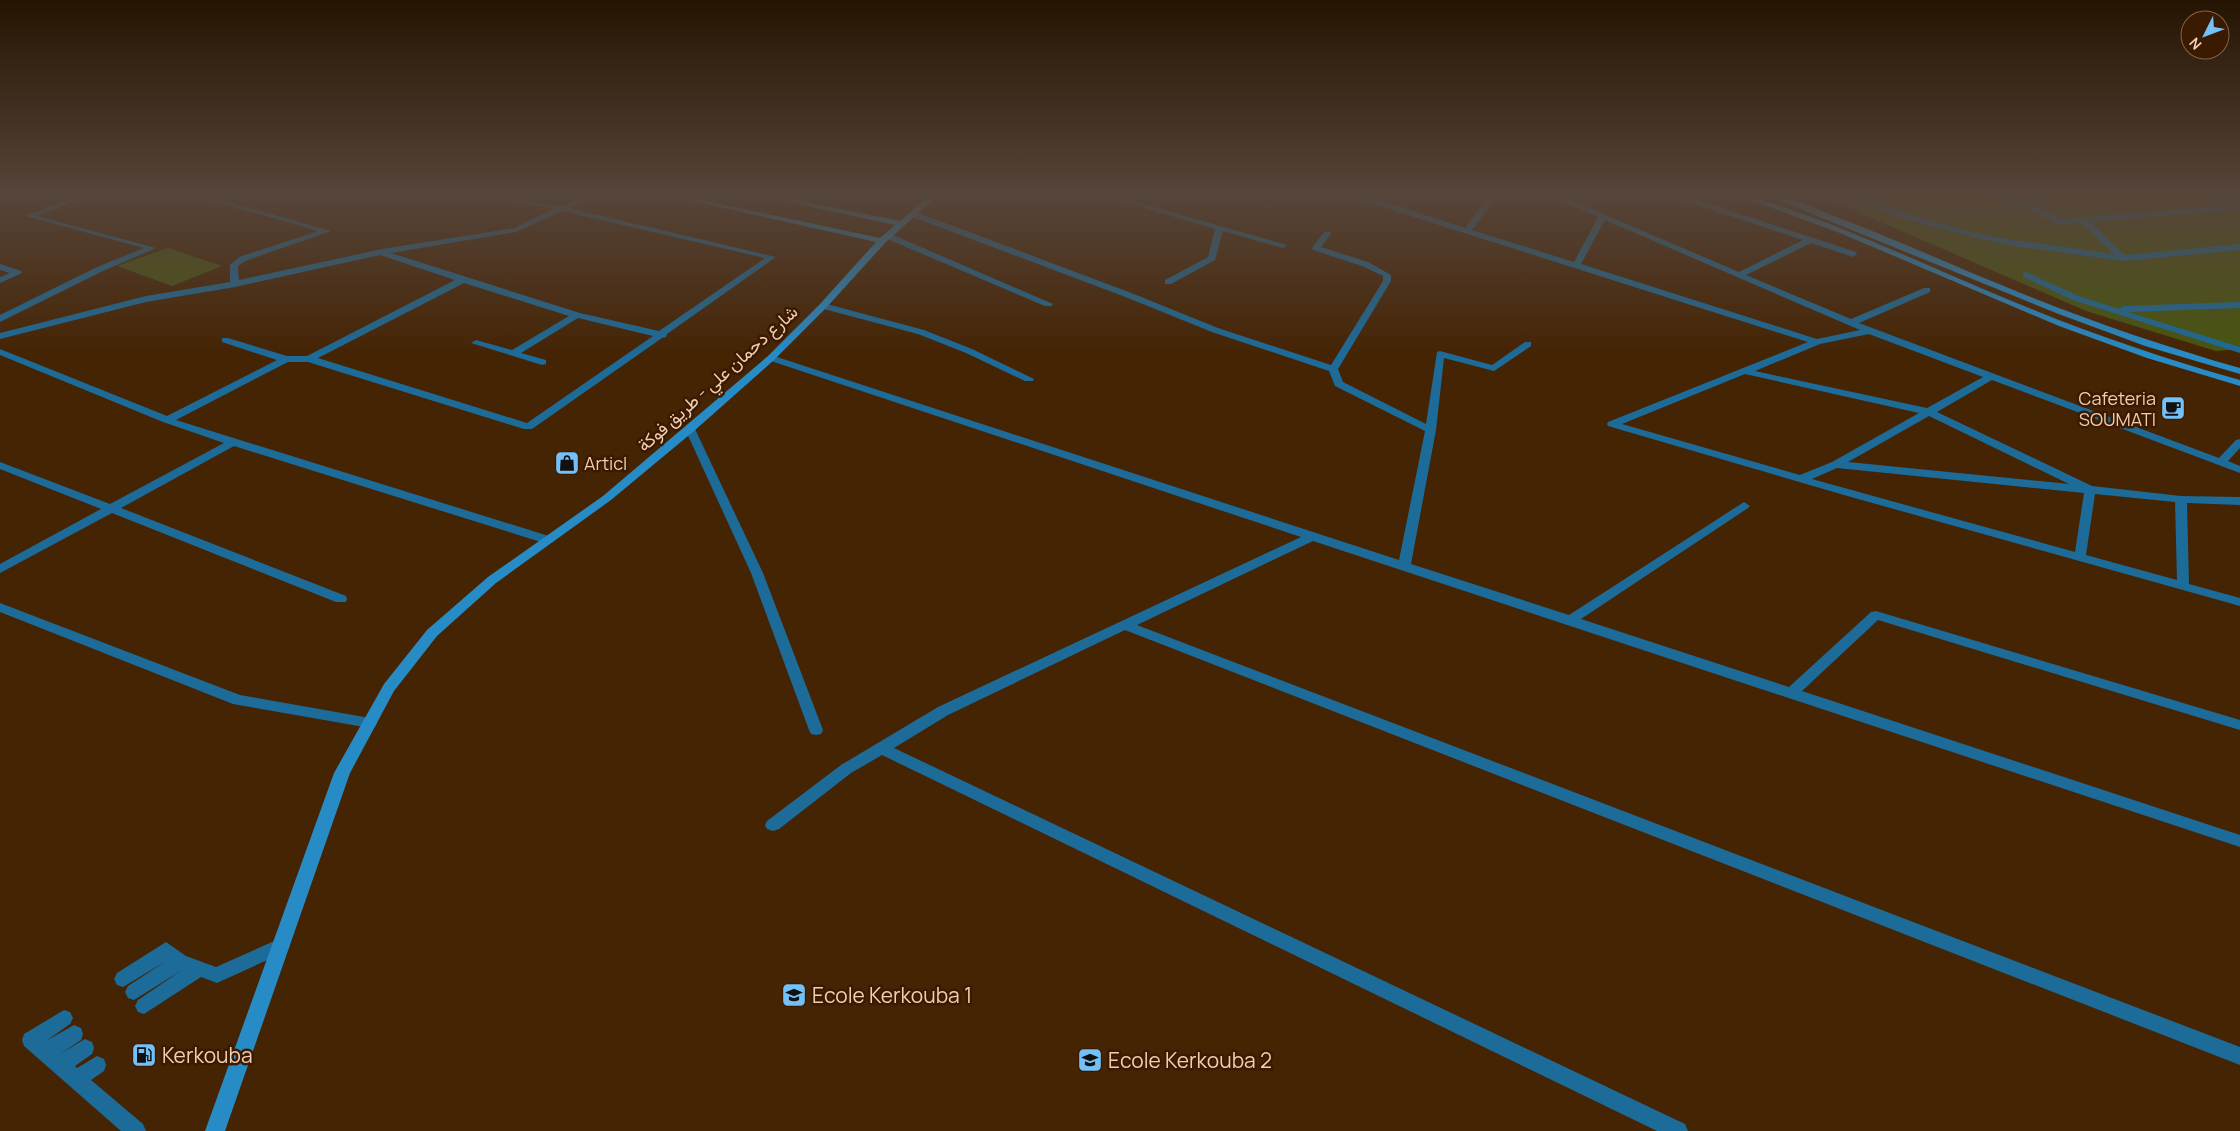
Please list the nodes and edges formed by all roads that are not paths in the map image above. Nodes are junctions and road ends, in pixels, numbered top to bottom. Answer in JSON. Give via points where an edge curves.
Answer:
{"nodes":[{"id":1,"x":150,"y":249,"type":"edge"},
{"id":2,"x":273,"y":249,"type":"edge"},
{"id":3,"x":402,"y":249,"type":"edge"},
{"id":4,"x":736,"y":249,"type":"edge"},
{"id":5,"x":875,"y":249,"type":"edge"},
{"id":6,"x":912,"y":249,"type":"edge"},
{"id":7,"x":1005,"y":249,"type":"edge"},
{"id":8,"x":1214,"y":249,"type":"edge"},
{"id":9,"x":1318,"y":249,"type":"edge"},
{"id":10,"x":1520,"y":249,"type":"edge"},
{"id":11,"x":1585,"y":249,"type":"edge"},
{"id":12,"x":1679,"y":249,"type":"edge"},
{"id":13,"x":1792,"y":249,"type":"edge"},
{"id":14,"x":1837,"y":249,"type":"edge"},
{"id":15,"x":1886,"y":249,"type":"edge"},
{"id":16,"x":1909,"y":249,"type":"edge"},
{"id":17,"x":2056,"y":249,"type":"edge"},
{"id":18,"x":2113,"y":249,"type":"edge"},
{"id":19,"x":2221,"y":249,"type":"edge"},
{"id":20,"x":382,"y":252,"type":"junction"},
{"id":21,"x":1853,"y":254,"type":"dead end"},
{"id":22,"x":2123,"y":258,"type":"junction"},
{"id":23,"x":1576,"y":266,"type":"junction"},
{"id":24,"x":0,"y":268,"type":"edge"},
{"id":25,"x":1739,"y":275,"type":"junction"},
{"id":26,"x":2026,"y":275,"type":"dead end"},
{"id":27,"x":0,"y":280,"type":"edge"},
{"id":28,"x":463,"y":280,"type":"junction"},
{"id":29,"x":1168,"y":282,"type":"dead end"},
{"id":30,"x":236,"y":284,"type":"junction"},
{"id":31,"x":1927,"y":290,"type":"dead end"},
{"id":32,"x":1048,"y":304,"type":"dead end"},
{"id":33,"x":2240,"y":304,"type":"edge"},
{"id":34,"x":823,"y":306,"type":"junction"},
{"id":35,"x":2113,"y":310,"type":"junction"},
{"id":36,"x":577,"y":316,"type":"junction"},
{"id":37,"x":0,"y":319,"type":"edge"},
{"id":38,"x":1851,"y":323,"type":"junction"},
{"id":39,"x":1870,"y":331,"type":"junction"},
{"id":40,"x":663,"y":335,"type":"junction"},
{"id":41,"x":0,"y":336,"type":"edge"},
{"id":42,"x":225,"y":340,"type":"dead end"},
{"id":43,"x":1817,"y":342,"type":"junction"},
{"id":44,"x":476,"y":343,"type":"dead end"},
{"id":45,"x":1528,"y":344,"type":"dead end"},
{"id":46,"x":2240,"y":350,"type":"edge"},
{"id":47,"x":0,"y":352,"type":"edge"},
{"id":48,"x":513,"y":354,"type":"junction"},
{"id":49,"x":771,"y":358,"type":"junction"},
{"id":50,"x":286,"y":359,"type":"junction"},
{"id":51,"x":309,"y":359,"type":"junction"},
{"id":52,"x":542,"y":362,"type":"dead end"},
{"id":53,"x":1333,"y":369,"type":"junction"},
{"id":54,"x":1743,"y":371,"type":"junction"},
{"id":55,"x":2240,"y":371,"type":"edge"},
{"id":56,"x":1991,"y":377,"type":"junction"},
{"id":57,"x":1029,"y":379,"type":"dead end"},
{"id":58,"x":2240,"y":383,"type":"edge"},
{"id":59,"x":1929,"y":412,"type":"junction"},
{"id":60,"x":167,"y":420,"type":"junction"},
{"id":61,"x":690,"y":429,"type":"junction"},
{"id":62,"x":1431,"y":430,"type":"junction"},
{"id":63,"x":233,"y":442,"type":"junction"},
{"id":64,"x":2240,"y":442,"type":"edge"},
{"id":65,"x":2221,"y":462,"type":"junction"},
{"id":66,"x":1836,"y":464,"type":"junction"},
{"id":67,"x":0,"y":465,"type":"edge"},
{"id":68,"x":2240,"y":470,"type":"edge"},
{"id":69,"x":1802,"y":480,"type":"junction"},
{"id":70,"x":2090,"y":490,"type":"junction"},
{"id":71,"x":2181,"y":499,"type":"junction"},
{"id":72,"x":2240,"y":501,"type":"edge"},
{"id":73,"x":1744,"y":506,"type":"dead end"},
{"id":74,"x":111,"y":509,"type":"junction"},
{"id":75,"x":1315,"y":535,"type":"junction"},
{"id":76,"x":548,"y":540,"type":"junction"},
{"id":77,"x":2080,"y":557,"type":"junction"},
{"id":78,"x":1404,"y":565,"type":"junction"},
{"id":79,"x":0,"y":569,"type":"edge"},
{"id":80,"x":2183,"y":586,"type":"junction"},
{"id":81,"x":341,"y":599,"type":"dead end"},
{"id":82,"x":2240,"y":602,"type":"edge"},
{"id":83,"x":0,"y":607,"type":"edge"},
{"id":84,"x":1571,"y":620,"type":"junction"},
{"id":85,"x":1125,"y":625,"type":"junction"},
{"id":86,"x":1791,"y":693,"type":"junction"},
{"id":87,"x":370,"y":723,"type":"junction"},
{"id":88,"x":2240,"y":725,"type":"edge"},
{"id":89,"x":816,"y":730,"type":"dead end"},
{"id":90,"x":881,"y":748,"type":"junction"},
{"id":91,"x":773,"y":825,"type":"dead end"},
{"id":92,"x":2240,"y":841,"type":"edge"},
{"id":93,"x":281,"y":946,"type":"junction"},
{"id":94,"x":199,"y":968,"type":"junction"},
{"id":95,"x":2240,"y":1056,"type":"edge"},
{"id":96,"x":54,"y":1058,"type":"junction"},
{"id":97,"x":97,"y":1065,"type":"dead end"},
{"id":98,"x":77,"y":1079,"type":"junction"},
{"id":99,"x":136,"y":1131,"type":"edge"},
{"id":100,"x":215,"y":1131,"type":"edge"},
{"id":101,"x":1678,"y":1131,"type":"edge"}],
"edges":[{"from":1,"to":37,"type":"street","via":[[100,269]]},
{"from":2,"to":30,"type":"street","via":[[234,265]]},
{"from":3,"to":20,"type":"street"},
{"from":4,"to":40,"type":"street","via":[[772,257]]},
{"from":5,"to":34,"type":"main road","name":"شارع دحمان علي - طريق فوكة"},
{"from":6,"to":32,"type":"street"},
{"from":7,"to":53,"type":"street","via":[[1215,330]]},
{"from":8,"to":29,"type":"street","via":[[1212,258]]},
{"from":9,"to":53,"type":"street","via":[[1387,275],[1387,281]]},
{"from":10,"to":23,"type":"street"},
{"from":11,"to":23,"type":"street"},
{"from":12,"to":25,"type":"street"},
{"from":13,"to":25,"type":"street"},
{"from":14,"to":21,"type":"street"},
{"from":15,"to":58,"type":"main road","via":[[2003,301],[2096,337]]},
{"from":16,"to":55,"type":"main road","via":[[2090,323],[2173,353]]},
{"from":17,"to":22,"type":"street"},
{"from":18,"to":22,"type":"street"},
{"from":19,"to":22,"type":"street"},
{"from":20,"to":28,"type":"street"},
{"from":20,"to":30,"type":"street"},
{"from":23,"to":43,"type":"street"},
{"from":24,"to":27,"type":"street","via":[[18,273]]},
{"from":25,"to":38,"type":"street"},
{"from":26,"to":35,"type":"street","via":[[2076,298]]},
{"from":28,"to":36,"type":"street"},
{"from":28,"to":51,"type":"street"},
{"from":30,"to":41,"type":"street","via":[[146,299]]},
{"from":31,"to":38,"type":"street"},
{"from":33,"to":35,"type":"street"},
{"from":34,"to":49,"type":"main road","name":"شارع دحمان علي - طريق فوكة"},
{"from":34,"to":57,"type":"street","via":[[921,332]]},
{"from":35,"to":46,"type":"street"},
{"from":36,"to":40,"type":"street"},
{"from":36,"to":48,"type":"street"},
{"from":38,"to":39,"type":"street"},
{"from":39,"to":43,"type":"street"},
{"from":39,"to":56,"type":"street"},
{"from":40,"to":51,"type":"street","via":[[528,427]]},
{"from":42,"to":50,"type":"street"},
{"from":43,"to":54,"type":"street"},
{"from":44,"to":48,"type":"street"},
{"from":45,"to":62,"type":"street","via":[[1494,368],[1440,354]]},
{"from":47,"to":60,"type":"street"},
{"from":48,"to":52,"type":"street"},
{"from":49,"to":61,"type":"main road","name":"شارع دحمان علي - طريق فوكة"},
{"from":49,"to":75,"type":"street"},
{"from":50,"to":51,"type":"street"},
{"from":50,"to":60,"type":"street"},
{"from":53,"to":62,"type":"street","via":[[1339,384]]},
{"from":54,"to":59,"type":"street"},
{"from":54,"to":69,"type":"street","via":[[1612,424]]},
{"from":56,"to":59,"type":"street"},
{"from":56,"to":65,"type":"street"},
{"from":59,"to":66,"type":"street"},
{"from":59,"to":70,"type":"street"},
{"from":60,"to":63,"type":"street"},
{"from":61,"to":76,"type":"main road","name":"شارع دحمان علي - طريق فوكة","via":[[607,498]]},
{"from":61,"to":89,"type":"street","via":[[757,573]]},
{"from":62,"to":78,"type":"street"},
{"from":63,"to":74,"type":"street"},
{"from":63,"to":76,"type":"street"},
{"from":64,"to":65,"type":"street"},
{"from":65,"to":68,"type":"street"},
{"from":66,"to":69,"type":"street"},
{"from":66,"to":70,"type":"street"},
{"from":67,"to":74,"type":"street"},
{"from":69,"to":77,"type":"street"},
{"from":70,"to":71,"type":"street"},
{"from":70,"to":77,"type":"street"},
{"from":71,"to":72,"type":"street"},
{"from":71,"to":80,"type":"street"},
{"from":73,"to":84,"type":"street"},
{"from":74,"to":79,"type":"street"},
{"from":74,"to":81,"type":"street"},
{"from":75,"to":78,"type":"street"},
{"from":75,"to":85,"type":"street"},
{"from":76,"to":87,"type":"main road","name":"شارع دحمان علي - طريق فوكة","via":[[492,580],[432,633],[389,688]]},
{"from":77,"to":80,"type":"street"},
{"from":78,"to":84,"type":"street"},
{"from":80,"to":82,"type":"street"},
{"from":83,"to":87,"type":"street","via":[[238,700]]},
{"from":84,"to":86,"type":"street"},
{"from":85,"to":90,"type":"street","via":[[943,711]]},
{"from":85,"to":95,"type":"street"},
{"from":86,"to":88,"type":"street","via":[[1876,615]]},
{"from":86,"to":92,"type":"street"},
{"from":87,"to":93,"type":"main road","name":"شارع دحمان علي - طريق فوكة","via":[[342,773]]},
{"from":90,"to":91,"type":"street","via":[[846,769]]},
{"from":90,"to":101,"type":"street"},
{"from":93,"to":94,"type":"street","via":[[217,975]]},
{"from":93,"to":100,"type":"main road","name":"شارع دحمان علي - طريق فوكة"},
{"from":94,"to":94,"type":"street","via":[[180,961],[134,993]]},
{"from":96,"to":96,"type":"street","via":[[31,1040],[74,1033]]},
{"from":96,"to":98,"type":"street"},
{"from":97,"to":98,"type":"street"},
{"from":98,"to":99,"type":"street"}]}
